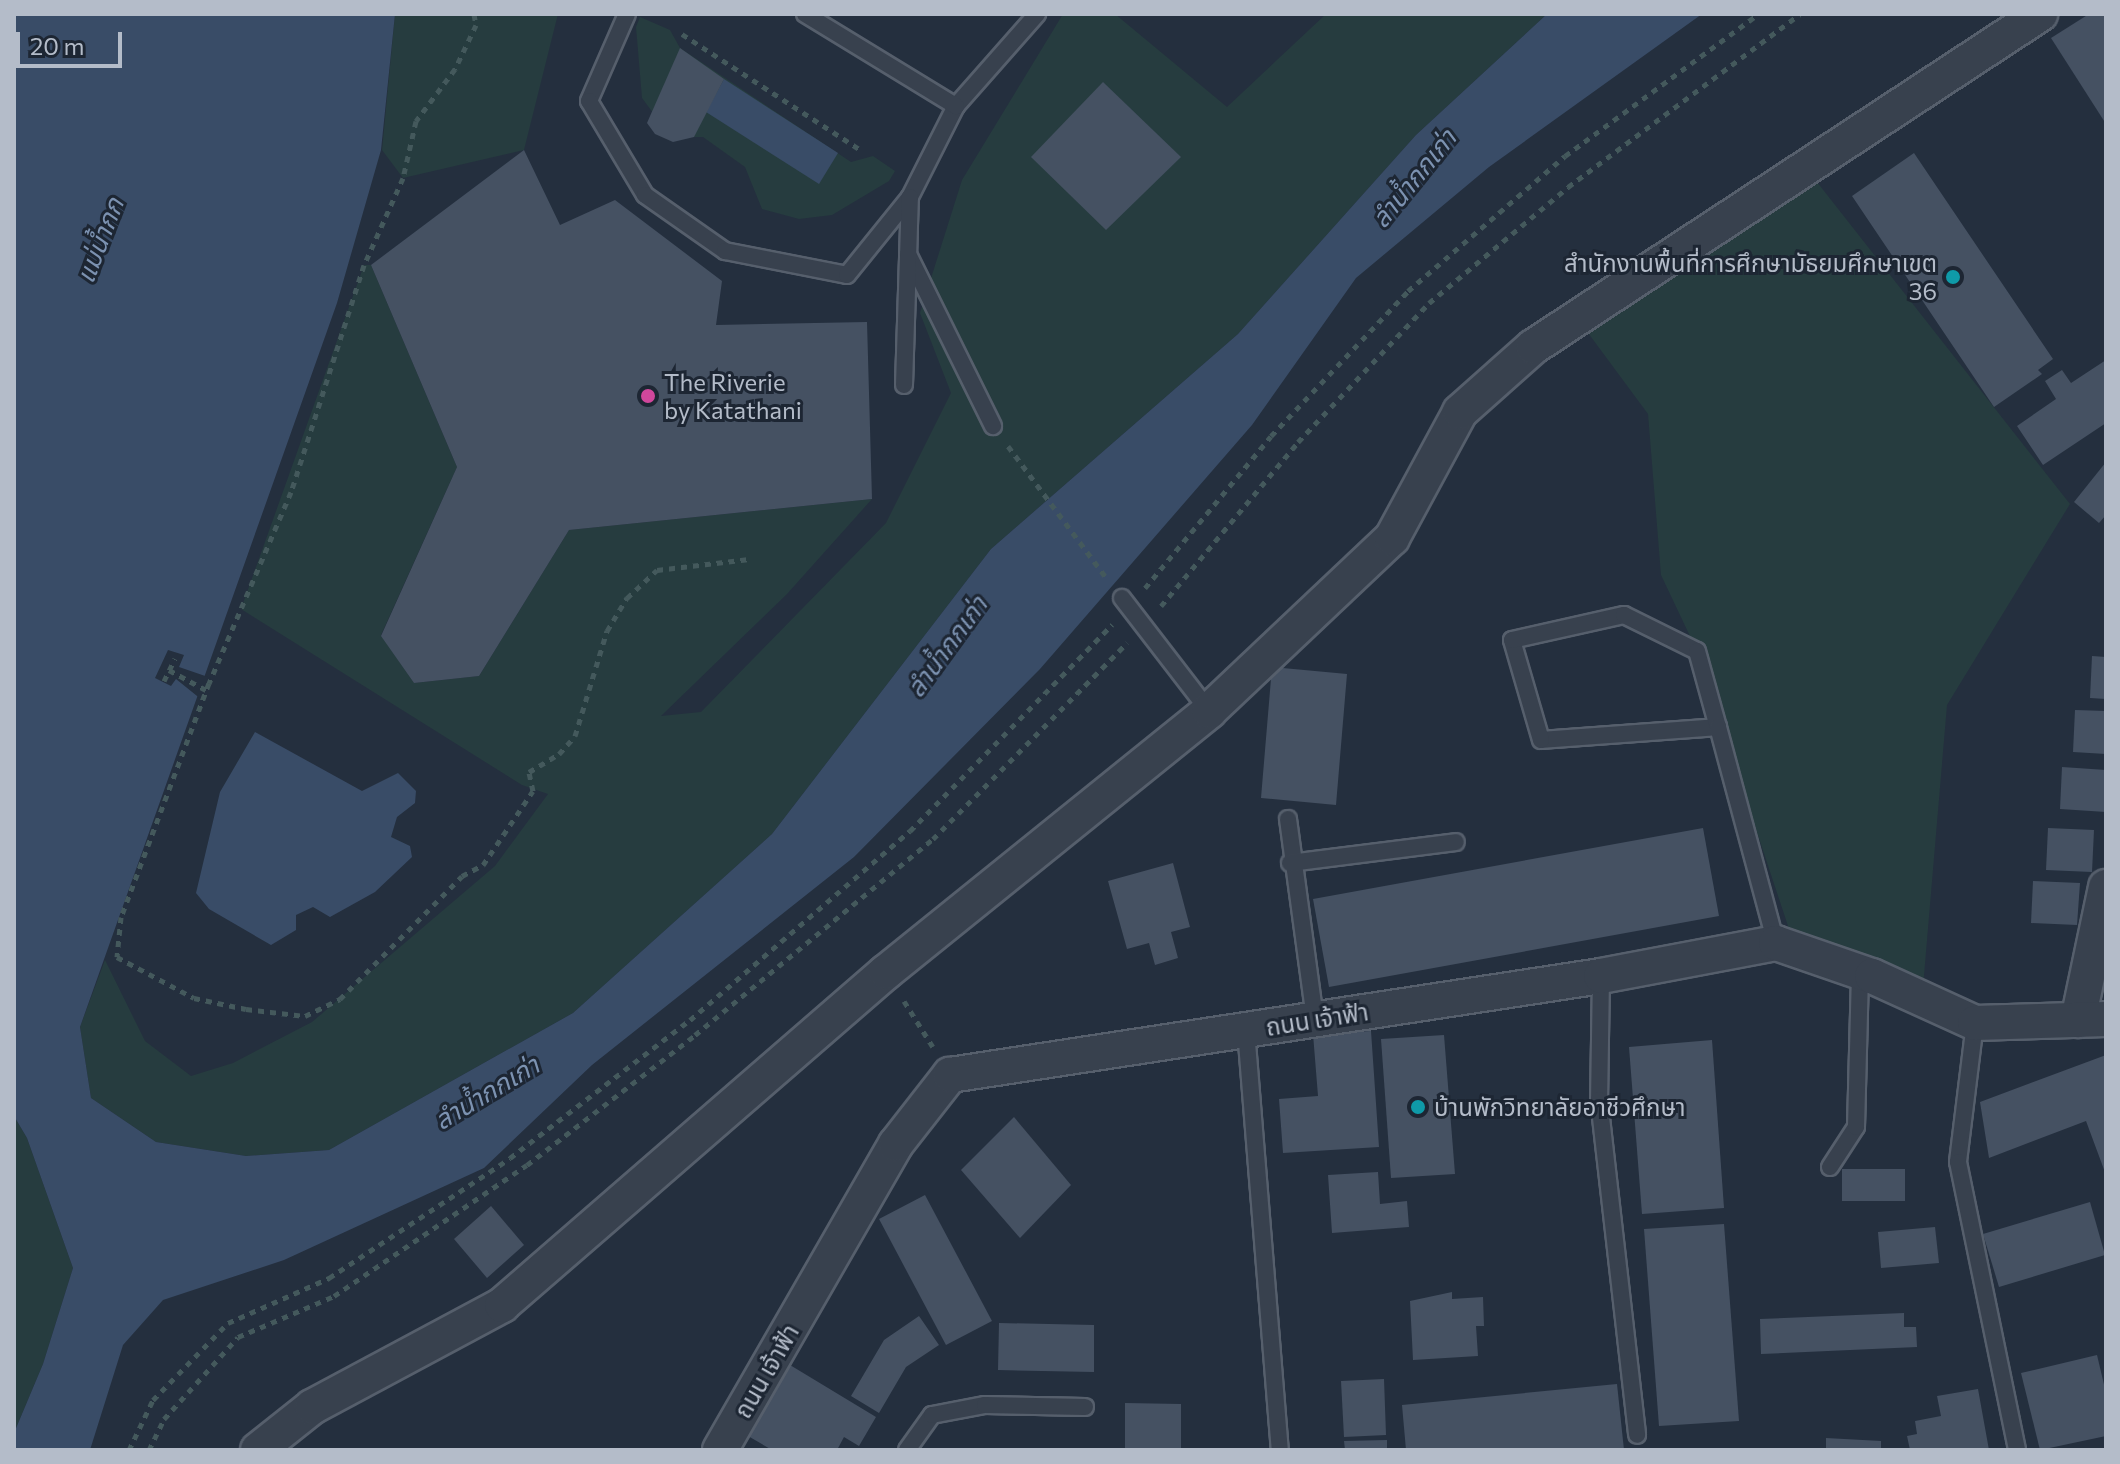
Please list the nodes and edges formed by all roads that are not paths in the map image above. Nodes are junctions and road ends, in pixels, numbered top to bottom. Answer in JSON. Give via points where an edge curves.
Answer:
{"nodes":[{"id":1,"x":627,"y":14,"type":"edge"},
{"id":2,"x":805,"y":14,"type":"edge"},
{"id":3,"x":1037,"y":14,"type":"edge"},
{"id":4,"x":2040,"y":14,"type":"edge"},
{"id":5,"x":956,"y":106,"type":"junction"},
{"id":6,"x":910,"y":197,"type":"junction"},
{"id":7,"x":908,"y":254,"type":"junction"},
{"id":8,"x":904,"y":385,"type":"dead end"},
{"id":9,"x":993,"y":426,"type":"road end"},
{"id":10,"x":1126,"y":602,"type":"road end"},
{"id":11,"x":1209,"y":711,"type":"junction"},
{"id":12,"x":1718,"y":727,"type":"junction"},
{"id":13,"x":1288,"y":819,"type":"dead end"},
{"id":14,"x":1456,"y":842,"type":"dead end"},
{"id":15,"x":1290,"y":863,"type":"junction"},
{"id":16,"x":2106,"y":887,"type":"edge"},
{"id":17,"x":1776,"y":943,"type":"junction"},
{"id":18,"x":1860,"y":972,"type":"junction"},
{"id":19,"x":1601,"y":976,"type":"junction"},
{"id":20,"x":1315,"y":1020,"type":"junction"},
{"id":21,"x":2092,"y":1020,"type":"edge"},
{"id":22,"x":1975,"y":1023,"type":"junction"},
{"id":23,"x":1246,"y":1030,"type":"junction"},
{"id":24,"x":1830,"y":1167,"type":"dead end"},
{"id":25,"x":1085,"y":1407,"type":"dead end"},
{"id":26,"x":1637,"y":1435,"type":"dead end"},
{"id":27,"x":729,"y":1446,"type":"edge"},
{"id":28,"x":258,"y":1450,"type":"edge"},
{"id":29,"x":907,"y":1450,"type":"edge"},
{"id":30,"x":1280,"y":1450,"type":"edge"},
{"id":31,"x":2017,"y":1450,"type":"edge"}],
"edges":[{"from":1,"to":6,"type":"lane","via":[[589,101],[645,195],[725,251],[847,275]]},
{"from":2,"to":5,"type":"lane"},
{"from":3,"to":5,"type":"lane"},
{"from":4,"to":11,"type":"street","via":[[1533,347],[1460,412],[1392,538]]},
{"from":5,"to":6,"type":"lane"},
{"from":6,"to":7,"type":"lane"},
{"from":7,"to":8,"type":"lane"},
{"from":7,"to":9,"type":"lane"},
{"from":10,"to":11,"type":"lane"},
{"from":11,"to":28,"type":"street","via":[[886,972],[502,1305],[312,1407]]},
{"from":12,"to":12,"type":"lane","via":[[1541,740],[1512,640],[1624,615],[1697,651]]},
{"from":12,"to":17,"type":"lane"},
{"from":13,"to":15,"type":"lane"},
{"from":14,"to":15,"type":"lane"},
{"from":15,"to":20,"type":"lane"},
{"from":16,"to":21,"type":"street"},
{"from":17,"to":18,"type":"street","name":"ถนน เจ้าฟ้า"},
{"from":17,"to":19,"type":"street","name":"ถนน เจ้าฟ้า"},
{"from":18,"to":22,"type":"street","name":"ถนน เจ้าฟ้า"},
{"from":18,"to":24,"type":"lane","via":[[1856,1127]]},
{"from":19,"to":20,"type":"street","name":"ถนน เจ้าฟ้า"},
{"from":19,"to":26,"type":"lane","via":[[1599,1100]]},
{"from":20,"to":23,"type":"street","name":"ถนน เจ้าฟ้า"},
{"from":21,"to":22,"type":"street","name":"ถนน เจ้าฟ้า"},
{"from":22,"to":31,"type":"lane","via":[[1958,1162]]},
{"from":23,"to":27,"type":"street","name":"ถนน เจ้าฟ้า","via":[[950,1075],[896,1144]]},
{"from":23,"to":30,"type":"lane"},
{"from":25,"to":29,"type":"lane","via":[[985,1405],[932,1415]]}]}
